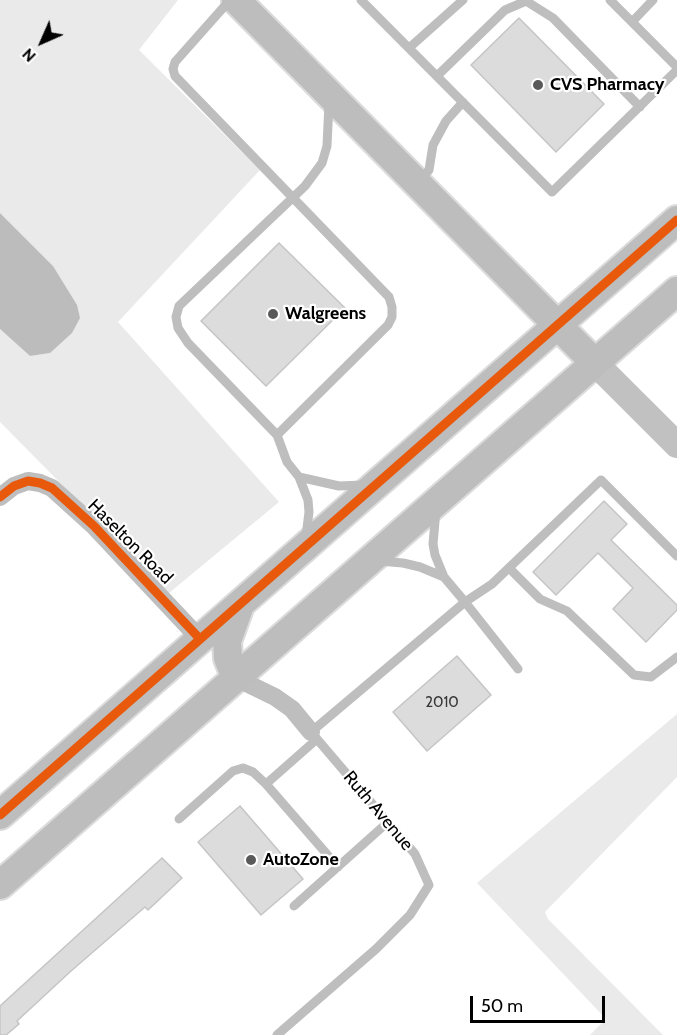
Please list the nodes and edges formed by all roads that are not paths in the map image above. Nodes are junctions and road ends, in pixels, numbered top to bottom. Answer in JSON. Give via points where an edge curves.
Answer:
{"nodes":[{"id":1,"x":230,"y":0,"type":"edge"},
{"id":2,"x":236,"y":0,"type":"edge"},
{"id":3,"x":361,"y":0,"type":"edge"},
{"id":4,"x":463,"y":0,"type":"edge"},
{"id":5,"x":610,"y":0,"type":"edge"},
{"id":6,"x":653,"y":0,"type":"edge"},
{"id":7,"x":632,"y":22,"type":"junction"},
{"id":8,"x":409,"y":48,"type":"junction"},
{"id":9,"x":677,"y":69,"type":"edge"},
{"id":10,"x":437,"y":76,"type":"junction"},
{"id":11,"x":330,"y":95,"type":"junction"},
{"id":12,"x":463,"y":102,"type":"junction"},
{"id":13,"x":640,"y":107,"type":"junction"},
{"id":14,"x":416,"y":183,"type":"junction"},
{"id":15,"x":293,"y":197,"type":"junction"},
{"id":16,"x":677,"y":220,"type":"edge"},
{"id":17,"x":677,"y":291,"type":"edge"},
{"id":18,"x":557,"y":326,"type":"junction"},
{"id":19,"x":595,"y":363,"type":"junction"},
{"id":20,"x":277,"y":435,"type":"junction"},
{"id":21,"x":677,"y":445,"type":"edge"},
{"id":22,"x":299,"y":477,"type":"junction"},
{"id":23,"x":378,"y":483,"type":"junction"},
{"id":24,"x":0,"y":497,"type":"edge"},
{"id":25,"x":436,"y":503,"type":"junction"},
{"id":26,"x":304,"y":548,"type":"junction"},
{"id":27,"x":677,"y":556,"type":"edge"},
{"id":28,"x":370,"y":561,"type":"junction"},
{"id":29,"x":509,"y":568,"type":"junction"},
{"id":30,"x":444,"y":577,"type":"junction"},
{"id":31,"x":465,"y":602,"type":"junction"},
{"id":32,"x":241,"y":603,"type":"junction"},
{"id":33,"x":200,"y":639,"type":"junction"},
{"id":34,"x":677,"y":657,"type":"edge"},
{"id":35,"x":519,"y":669,"type":"dead end"},
{"id":36,"x":236,"y":678,"type":"junction"},
{"id":37,"x":314,"y":735,"type":"junction"},
{"id":38,"x":266,"y":783,"type":"junction"},
{"id":39,"x":0,"y":815,"type":"edge"},
{"id":40,"x":179,"y":819,"type":"dead end"},
{"id":41,"x":388,"y":822,"type":"junction"},
{"id":42,"x":338,"y":867,"type":"junction"},
{"id":43,"x":0,"y":885,"type":"edge"},
{"id":44,"x":294,"y":906,"type":"dead end"},
{"id":45,"x":277,"y":1035,"type":"edge"}],
"edges":[{"from":1,"to":15,"type":"lane","via":[[175,62],[175,76]]},
{"from":2,"to":11,"type":"main road"},
{"from":3,"to":8,"type":"lane"},
{"from":4,"to":8,"type":"lane"},
{"from":5,"to":7,"type":"lane"},
{"from":6,"to":7,"type":"lane"},
{"from":7,"to":9,"type":"lane"},
{"from":8,"to":10,"type":"lane"},
{"from":9,"to":13,"type":"lane"},
{"from":10,"to":12,"type":"lane"},
{"from":10,"to":13,"type":"lane","via":[[506,10],[526,1],[553,18]]},
{"from":11,"to":14,"type":"main road"},
{"from":11,"to":15,"type":"lane","via":[[322,163]]},
{"from":12,"to":13,"type":"lane","via":[[552,192]]},
{"from":12,"to":14,"type":"lane","via":[[446,120],[433,145],[429,170]]},
{"from":14,"to":18,"type":"main road"},
{"from":15,"to":20,"type":"lane","via":[[389,297],[392,317],[388,326]]},
{"from":15,"to":20,"type":"lane","via":[[179,306],[176,317],[188,342]]},
{"from":16,"to":18,"type":"main road"},
{"from":17,"to":19,"type":"main road"},
{"from":18,"to":19,"type":"main road"},
{"from":18,"to":23,"type":"main road"},
{"from":19,"to":21,"type":"main road"},
{"from":19,"to":25,"type":"main road"},
{"from":20,"to":22,"type":"lane","via":[[287,462]]},
{"from":22,"to":23,"type":"lane","via":[[339,486]]},
{"from":22,"to":26,"type":"lane","via":[[306,490],[309,512]]},
{"from":23,"to":26,"type":"main road"},
{"from":24,"to":33,"type":"street","name":"Haselton Road","via":[[28,481],[52,488],[94,526]]},
{"from":25,"to":28,"type":"main road"},
{"from":25,"to":30,"type":"lane","via":[[433,544]]},
{"from":26,"to":32,"type":"main road"},
{"from":27,"to":29,"type":"lane","via":[[601,480]]},
{"from":28,"to":30,"type":"lane","via":[[403,563]]},
{"from":28,"to":36,"type":"main road"},
{"from":29,"to":31,"type":"lane"},
{"from":29,"to":34,"type":"lane","via":[[540,599],[567,611],[634,675],[651,677]]},
{"from":30,"to":31,"type":"lane"},
{"from":31,"to":35,"type":"lane"},
{"from":31,"to":37,"type":"lane"},
{"from":32,"to":33,"type":"main road"},
{"from":32,"to":36,"type":"main road","via":[[227,641],[228,658]]},
{"from":33,"to":39,"type":"main road"},
{"from":36,"to":37,"type":"street","name":"Ruth Avenue","via":[[292,709]]},
{"from":36,"to":43,"type":"main road"},
{"from":37,"to":38,"type":"lane"},
{"from":37,"to":41,"type":"lane","name":"Ruth Avenue"},
{"from":38,"to":40,"type":"lane","via":[[243,768],[233,771]]},
{"from":38,"to":42,"type":"lane"},
{"from":41,"to":42,"type":"lane"},
{"from":41,"to":45,"type":"lane","name":"Ruth Avenue","via":[[415,854],[429,885],[410,915],[376,949]]},
{"from":42,"to":44,"type":"lane"}]}
